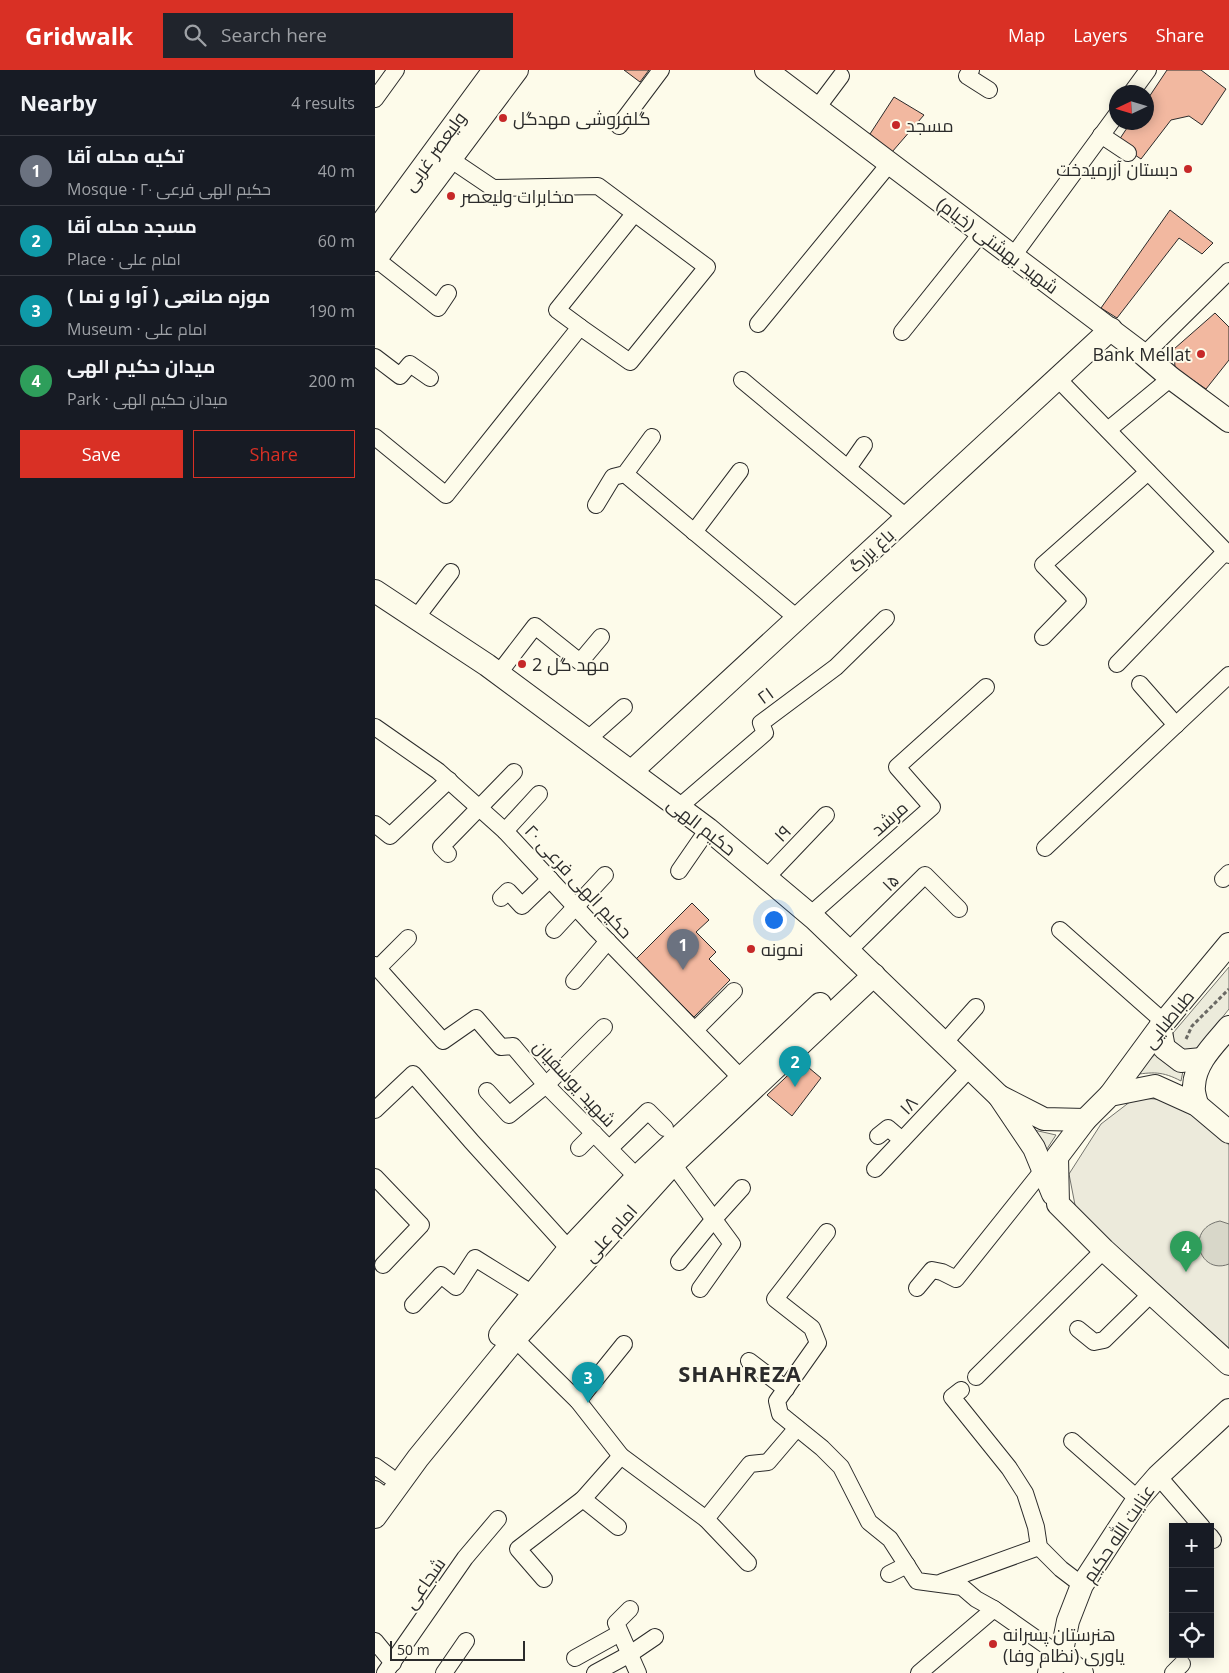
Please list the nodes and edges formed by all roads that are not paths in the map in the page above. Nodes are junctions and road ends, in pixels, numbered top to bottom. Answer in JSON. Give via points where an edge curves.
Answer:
{"nodes":[{"id":1,"x":396,"y":70,"type":"edge"},
{"id":2,"x":494,"y":70,"type":"edge"},
{"id":3,"x":517,"y":70,"type":"edge"},
{"id":4,"x":661,"y":70,"type":"edge"},
{"id":5,"x":766,"y":70,"type":"edge"},
{"id":6,"x":971,"y":70,"type":"edge"},
{"id":7,"x":1149,"y":70,"type":"edge"},
{"id":8,"x":841,"y":76,"type":"dead end"},
{"id":9,"x":1137,"y":85,"type":"edge"},
{"id":10,"x":989,"y":90,"type":"dead end"},
{"id":11,"x":377,"y":91,"type":"edge"},
{"id":12,"x":817,"y":108,"type":"junction"},
{"id":13,"x":1109,"y":124,"type":"edge"},
{"id":14,"x":619,"y":126,"type":"dead end"},
{"id":15,"x":1101,"y":135,"type":"junction"},
{"id":16,"x":1128,"y":153,"type":"dead end"},
{"id":17,"x":450,"y":159,"type":"junction"},
{"id":18,"x":890,"y":163,"type":"junction"},
{"id":19,"x":634,"y":214,"type":"junction"},
{"id":20,"x":375,"y":232,"type":"edge"},
{"id":21,"x":982,"y":232,"type":"junction"},
{"id":22,"x":1013,"y":256,"type":"junction"},
{"id":23,"x":375,"y":259,"type":"edge"},
{"id":24,"x":1229,"y":271,"type":"edge"},
{"id":25,"x":448,"y":293,"type":"dead end"},
{"id":26,"x":758,"y":324,"type":"dead end"},
{"id":27,"x":580,"y":327,"type":"junction"},
{"id":28,"x":1111,"y":330,"type":"junction"},
{"id":29,"x":902,"y":332,"type":"dead end"},
{"id":30,"x":1145,"y":355,"type":"junction"},
{"id":31,"x":375,"y":357,"type":"edge"},
{"id":32,"x":429,"y":378,"type":"dead end"},
{"id":33,"x":1057,"y":378,"type":"junction"},
{"id":34,"x":1171,"y":378,"type":"junction"},
{"id":35,"x":742,"y":380,"type":"dead end"},
{"id":36,"x":1229,"y":421,"type":"edge"},
{"id":37,"x":1108,"y":430,"type":"junction"},
{"id":38,"x":375,"y":437,"type":"edge"},
{"id":39,"x":651,"y":437,"type":"dead end"},
{"id":40,"x":864,"y":445,"type":"dead end"},
{"id":41,"x":848,"y":468,"type":"junction"},
{"id":42,"x":740,"y":471,"type":"dead end"},
{"id":43,"x":1149,"y":472,"type":"junction"},
{"id":44,"x":625,"y":474,"type":"junction"},
{"id":45,"x":596,"y":505,"type":"dead end"},
{"id":46,"x":906,"y":517,"type":"junction"},
{"id":47,"x":694,"y":532,"type":"junction"},
{"id":48,"x":1227,"y":553,"type":"edge"},
{"id":49,"x":451,"y":572,"type":"dead end"},
{"id":50,"x":375,"y":591,"type":"edge"},
{"id":51,"x":416,"y":618,"type":"junction"},
{"id":52,"x":797,"y":618,"type":"junction"},
{"id":53,"x":886,"y":618,"type":"dead end"},
{"id":54,"x":601,"y":637,"type":"dead end"},
{"id":55,"x":1043,"y":637,"type":"dead end"},
{"id":56,"x":1117,"y":664,"type":"dead end"},
{"id":57,"x":499,"y":673,"type":"junction"},
{"id":58,"x":1229,"y":675,"type":"edge"},
{"id":59,"x":1140,"y":684,"type":"dead end"},
{"id":60,"x":986,"y":687,"type":"dead end"},
{"id":61,"x":624,"y":707,"type":"dead end"},
{"id":62,"x":1176,"y":725,"type":"junction"},
{"id":63,"x":375,"y":728,"type":"edge"},
{"id":64,"x":588,"y":739,"type":"junction"},
{"id":65,"x":632,"y":771,"type":"junction"},
{"id":66,"x":514,"y":772,"type":"dead end"},
{"id":67,"x":449,"y":780,"type":"junction"},
{"id":68,"x":539,"y":794,"type":"dead end"},
{"id":69,"x":679,"y":807,"type":"junction"},
{"id":70,"x":480,"y":808,"type":"junction"},
{"id":71,"x":826,"y":815,"type":"dead end"},
{"id":72,"x":375,"y":824,"type":"edge"},
{"id":73,"x":708,"y":829,"type":"junction"},
{"id":74,"x":505,"y":831,"type":"junction"},
{"id":75,"x":1045,"y":848,"type":"dead end"},
{"id":76,"x":448,"y":854,"type":"dead end"},
{"id":77,"x":679,"y":871,"type":"dead end"},
{"id":78,"x":605,"y":875,"type":"dead end"},
{"id":79,"x":766,"y":878,"type":"junction"},
{"id":80,"x":549,"y":879,"type":"junction"},
{"id":81,"x":501,"y":898,"type":"dead end"},
{"id":82,"x":576,"y":908,"type":"junction"},
{"id":83,"x":959,"y":909,"type":"dead end"},
{"id":84,"x":810,"y":915,"type":"junction"},
{"id":85,"x":554,"y":930,"type":"dead end"},
{"id":86,"x":1060,"y":930,"type":"dead end"},
{"id":87,"x":409,"y":938,"type":"dead end"},
{"id":88,"x":607,"y":941,"type":"junction"},
{"id":89,"x":1229,"y":944,"type":"edge"},
{"id":90,"x":861,"y":963,"type":"junction"},
{"id":91,"x":376,"y":966,"type":"edge"},
{"id":92,"x":574,"y":981,"type":"dead end"},
{"id":93,"x":734,"y":991,"type":"dead end"},
{"id":94,"x":976,"y":1007,"type":"dead end"},
{"id":95,"x":1162,"y":1025,"type":"junction"},
{"id":96,"x":604,"y":1027,"type":"dead end"},
{"id":97,"x":1229,"y":1027,"type":"edge"},
{"id":98,"x":695,"y":1030,"type":"junction"},
{"id":99,"x":944,"y":1043,"type":"junction"},
{"id":100,"x":1203,"y":1059,"type":"junction"},
{"id":101,"x":970,"y":1068,"type":"junction"},
{"id":102,"x":741,"y":1078,"type":"junction"},
{"id":103,"x":546,"y":1085,"type":"junction"},
{"id":104,"x":487,"y":1091,"type":"dead end"},
{"id":105,"x":1110,"y":1095,"type":"junction"},
{"id":106,"x":999,"y":1096,"type":"junction"},
{"id":107,"x":1197,"y":1106,"type":"junction"},
{"id":108,"x":375,"y":1110,"type":"edge"},
{"id":109,"x":1085,"y":1120,"type":"junction"},
{"id":110,"x":665,"y":1128,"type":"dead end"},
{"id":111,"x":1229,"y":1132,"type":"edge"},
{"id":112,"x":595,"y":1133,"type":"junction"},
{"id":113,"x":878,"y":1136,"type":"dead end"},
{"id":114,"x":902,"y":1140,"type":"junction"},
{"id":115,"x":579,"y":1148,"type":"dead end"},
{"id":116,"x":610,"y":1148,"type":"junction"},
{"id":117,"x":673,"y":1164,"type":"junction"},
{"id":118,"x":875,"y":1169,"type":"dead end"},
{"id":119,"x":1043,"y":1170,"type":"junction"},
{"id":120,"x":375,"y":1177,"type":"edge"},
{"id":121,"x":637,"y":1177,"type":"junction"},
{"id":122,"x":742,"y":1188,"type":"dead end"},
{"id":123,"x":1058,"y":1204,"type":"junction"},
{"id":124,"x":714,"y":1219,"type":"junction"},
{"id":125,"x":827,"y":1232,"type":"dead end"},
{"id":126,"x":569,"y":1249,"type":"junction"},
{"id":127,"x":1104,"y":1250,"type":"junction"},
{"id":128,"x":679,"y":1262,"type":"dead end"},
{"id":129,"x":383,"y":1265,"type":"dead end"},
{"id":130,"x":917,"y":1288,"type":"dead end"},
{"id":131,"x":700,"y":1289,"type":"dead end"},
{"id":132,"x":533,"y":1294,"type":"junction"},
{"id":133,"x":1152,"y":1294,"type":"junction"},
{"id":134,"x":413,"y":1305,"type":"dead end"},
{"id":135,"x":1078,"y":1329,"type":"dead end"},
{"id":136,"x":515,"y":1339,"type":"junction"},
{"id":137,"x":624,"y":1344,"type":"dead end"},
{"id":138,"x":749,"y":1362,"type":"dead end"},
{"id":139,"x":1229,"y":1364,"type":"edge"},
{"id":140,"x":976,"y":1377,"type":"dead end"},
{"id":141,"x":786,"y":1390,"type":"junction"},
{"id":142,"x":961,"y":1390,"type":"dead end"},
{"id":143,"x":578,"y":1401,"type":"junction"},
{"id":144,"x":1229,"y":1410,"type":"edge"},
{"id":145,"x":797,"y":1428,"type":"junction"},
{"id":146,"x":1072,"y":1440,"type":"dead end"},
{"id":147,"x":621,"y":1456,"type":"junction"},
{"id":148,"x":1158,"y":1476,"type":"junction"},
{"id":149,"x":379,"y":1484,"type":"edge"},
{"id":150,"x":583,"y":1499,"type":"junction"},
{"id":151,"x":1138,"y":1499,"type":"junction"},
{"id":152,"x":375,"y":1517,"type":"edge"},
{"id":153,"x":499,"y":1519,"type":"dead end"},
{"id":154,"x":706,"y":1519,"type":"junction"},
{"id":155,"x":1199,"y":1523,"type":"edge"},
{"id":156,"x":618,"y":1527,"type":"dead end"},
{"id":157,"x":1039,"y":1547,"type":"junction"},
{"id":158,"x":748,"y":1563,"type":"dead end"},
{"id":159,"x":907,"y":1565,"type":"junction"},
{"id":160,"x":889,"y":1574,"type":"dead end"},
{"id":161,"x":544,"y":1579,"type":"dead end"},
{"id":162,"x":939,"y":1583,"type":"junction"},
{"id":163,"x":1082,"y":1585,"type":"junction"},
{"id":164,"x":630,"y":1609,"type":"dead end"},
{"id":165,"x":994,"y":1609,"type":"junction"},
{"id":166,"x":620,"y":1633,"type":"junction"},
{"id":167,"x":655,"y":1637,"type":"dead end"},
{"id":168,"x":375,"y":1641,"type":"edge"},
{"id":169,"x":466,"y":1641,"type":"dead end"},
{"id":170,"x":630,"y":1654,"type":"junction"},
{"id":171,"x":575,"y":1658,"type":"dead end"},
{"id":172,"x":1055,"y":1664,"type":"edge"},
{"id":173,"x":389,"y":1668,"type":"edge"},
{"id":174,"x":445,"y":1673,"type":"edge"},
{"id":175,"x":595,"y":1673,"type":"edge"},
{"id":176,"x":638,"y":1673,"type":"edge"},
{"id":177,"x":919,"y":1673,"type":"edge"},
{"id":178,"x":1082,"y":1673,"type":"edge"}],
"edges":[{"from":1,"to":11,"type":"street"},
{"from":2,"to":20,"type":"main road","name":"ولیعصر غربی"},
{"from":3,"to":17,"type":"main road"},
{"from":4,"to":14,"type":"street"},
{"from":5,"to":12,"type":"main road","name":"شهید بهشتی (خیام)"},
{"from":6,"to":10,"type":"street","via":[[967,76]]},
{"from":7,"to":9,"type":"street"},
{"from":8,"to":12,"type":"street"},
{"from":12,"to":18,"type":"main road","name":"شهید بهشتی (خیام)"},
{"from":13,"to":15,"type":"street"},
{"from":15,"to":16,"type":"street"},
{"from":15,"to":22,"type":"street"},
{"from":17,"to":19,"type":"street","via":[[493,188],[598,186]]},
{"from":17,"to":23,"type":"main road"},
{"from":18,"to":21,"type":"main road","name":"شهید بهشتی (خیام)"},
{"from":18,"to":26,"type":"street"},
{"from":19,"to":27,"type":"street","via":[[557,310]]},
{"from":19,"to":27,"type":"street","via":[[707,267],[630,362]]},
{"from":21,"to":22,"type":"main road","name":"شهید بهشتی (خیام)"},
{"from":21,"to":29,"type":"street"},
{"from":22,"to":28,"type":"main road","name":"شهید بهشتی (خیام)"},
{"from":23,"to":25,"type":"street","via":[[438,308]]},
{"from":24,"to":30,"type":"street"},
{"from":27,"to":38,"type":"street","via":[[446,495]]},
{"from":28,"to":30,"type":"main road","name":"شهید بهشتی (خیام)"},
{"from":28,"to":33,"type":"main road","name":"باغ بزرگ"},
{"from":30,"to":34,"type":"main road","name":"شهید بهشتی (خیام)"},
{"from":31,"to":32,"type":"street","via":[[400,376],[409,364]]},
{"from":33,"to":37,"type":"street"},
{"from":33,"to":46,"type":"main road","name":"باغ بزرگ"},
{"from":34,"to":36,"type":"main road","name":"شهید بهشتی (خیام)"},
{"from":34,"to":37,"type":"street"},
{"from":35,"to":41,"type":"street"},
{"from":37,"to":43,"type":"street"},
{"from":39,"to":44,"type":"street"},
{"from":40,"to":41,"type":"street"},
{"from":41,"to":46,"type":"street"},
{"from":42,"to":47,"type":"street"},
{"from":43,"to":48,"type":"street"},
{"from":43,"to":55,"type":"street","via":[[1043,565],[1078,601]]},
{"from":44,"to":45,"type":"street","via":[[613,478]]},
{"from":44,"to":47,"type":"street"},
{"from":46,"to":52,"type":"main road","name":"باغ بزرگ"},
{"from":47,"to":52,"type":"street"},
{"from":48,"to":56,"type":"street"},
{"from":49,"to":51,"type":"street"},
{"from":50,"to":51,"type":"main road","name":"حکیم الهی"},
{"from":51,"to":57,"type":"main road","name":"حکیم الهی"},
{"from":52,"to":65,"type":"main road","name":"باغ بزرگ"},
{"from":53,"to":69,"type":"street","name":"۲۱","via":[[836,667],[761,723],[765,733]]},
{"from":54,"to":57,"type":"street","via":[[579,662],[535,626]]},
{"from":57,"to":64,"type":"main road","name":"حکیم الهی"},
{"from":58,"to":62,"type":"street"},
{"from":59,"to":62,"type":"street"},
{"from":60,"to":84,"type":"street","name":"مرشد","via":[[897,766],[932,807]]},
{"from":61,"to":64,"type":"street"},
{"from":62,"to":75,"type":"street"},
{"from":63,"to":67,"type":"street","name":"حکیم الهی فرعی ۲۰"},
{"from":64,"to":65,"type":"main road","name":"حکیم الهی"},
{"from":65,"to":69,"type":"main road","name":"حکیم الهی"},
{"from":66,"to":70,"type":"street"},
{"from":67,"to":70,"type":"street","name":"حکیم الهی فرعی ۲۰"},
{"from":67,"to":72,"type":"street","via":[[391,836]]},
{"from":68,"to":74,"type":"street"},
{"from":69,"to":73,"type":"main road","name":"حکیم الهی"},
{"from":70,"to":74,"type":"street","name":"حکیم الهی فرعی ۲۰"},
{"from":70,"to":76,"type":"street","via":[[441,847]]},
{"from":71,"to":79,"type":"street","name":"۱۹"},
{"from":73,"to":77,"type":"street"},
{"from":73,"to":79,"type":"main road","name":"حکیم الهی"},
{"from":74,"to":80,"type":"street","name":"حکیم الهی فرعی ۲۰"},
{"from":78,"to":82,"type":"street"},
{"from":79,"to":84,"type":"main road","name":"حکیم الهی"},
{"from":80,"to":81,"type":"street","via":[[522,906],[508,891]]},
{"from":80,"to":82,"type":"street","name":"حکیم الهی فرعی ۲۰"},
{"from":82,"to":85,"type":"street"},
{"from":82,"to":88,"type":"street","name":"حکیم الهی فرعی ۲۰"},
{"from":83,"to":90,"type":"street","name":"۱۵","via":[[925,875]]},
{"from":84,"to":90,"type":"main road","name":"حکیم الهی"},
{"from":86,"to":95,"type":"street"},
{"from":87,"to":91,"type":"street"},
{"from":88,"to":92,"type":"street"},
{"from":88,"to":98,"type":"street","name":"حکیم الهی فرعی ۲۰"},
{"from":89,"to":95,"type":"main road","name":"طباطبایی"},
{"from":90,"to":99,"type":"main road","name":"حکیم الهی"},
{"from":90,"to":102,"type":"main road"},
{"from":90,"to":117,"type":"main road","name":"امام علی"},
{"from":91,"to":103,"type":"street","name":"شهید یوسفیان","via":[[443,1041],[475,1018],[501,1047],[513,1046]]},
{"from":93,"to":98,"type":"street"},
{"from":94,"to":99,"type":"street"},
{"from":95,"to":100,"type":"main road","via":[[1164,1048],[1181,1061]]},
{"from":95,"to":105,"type":"main road","name":"طباطبایی"},
{"from":96,"to":103,"type":"street"},
{"from":97,"to":100,"type":"main road"},
{"from":98,"to":102,"type":"street","name":"حکیم الهی فرعی ۲۰"},
{"from":99,"to":101,"type":"main road","name":"حکیم الهی"},
{"from":100,"to":107,"type":"main road","via":[[1194,1087]]},
{"from":101,"to":106,"type":"main road","name":"حکیم الهی"},
{"from":101,"to":114,"type":"street","name":"۱۸"},
{"from":102,"to":121,"type":"main road"},
{"from":103,"to":104,"type":"street","via":[[509,1114]]},
{"from":103,"to":112,"type":"street","name":"شهید یوسفیان"},
{"from":105,"to":107,"type":"main road","via":[[1155,1086]]},
{"from":105,"to":109,"type":"main road","name":"طباطبایی"},
{"from":106,"to":109,"type":"main road","via":[[1044,1119]]},
{"from":106,"to":119,"type":"main road","via":[[1034,1148]]},
{"from":107,"to":111,"type":"main road"},
{"from":108,"to":126,"type":"street","via":[[413,1074]]},
{"from":109,"to":123,"type":"main road","name":"طباطبایی","via":[[1057,1157]]},
{"from":110,"to":116,"type":"street","via":[[648,1110]]},
{"from":112,"to":115,"type":"street"},
{"from":112,"to":116,"type":"street","name":"شهید یوسفیان"},
{"from":113,"to":114,"type":"street","via":[[888,1128]]},
{"from":114,"to":118,"type":"street","name":"۱۸"},
{"from":116,"to":121,"type":"street","name":"شهید یوسفیان"},
{"from":117,"to":124,"type":"street"},
{"from":117,"to":136,"type":"main road","name":"امام علی"},
{"from":119,"to":123,"type":"main road"},
{"from":119,"to":130,"type":"street","via":[[956,1279],[932,1270]]},
{"from":120,"to":129,"type":"street","via":[[421,1225]]},
{"from":121,"to":126,"type":"main road"},
{"from":122,"to":124,"type":"street"},
{"from":123,"to":127,"type":"main road"},
{"from":124,"to":128,"type":"street"},
{"from":124,"to":131,"type":"street","via":[[732,1244]]},
{"from":125,"to":141,"type":"street","via":[[775,1299],[812,1328],[818,1342]]},
{"from":126,"to":132,"type":"main road"},
{"from":127,"to":133,"type":"main road"},
{"from":127,"to":140,"type":"street"},
{"from":132,"to":134,"type":"street","via":[[475,1258],[456,1287],[441,1275]]},
{"from":132,"to":149,"type":"main road"},
{"from":133,"to":135,"type":"street","via":[[1104,1340],[1095,1342]]},
{"from":133,"to":139,"type":"main road"},
{"from":136,"to":143,"type":"street"},
{"from":136,"to":152,"type":"main road","name":"امام علی","via":[[418,1458]]},
{"from":137,"to":143,"type":"street"},
{"from":138,"to":141,"type":"street"},
{"from":141,"to":145,"type":"street","via":[[777,1401],[780,1414]]},
{"from":142,"to":157,"type":"street","via":[[952,1397],[1025,1493]]},
{"from":143,"to":147,"type":"street"},
{"from":144,"to":148,"type":"main road","name":"عنایت الله حکیم"},
{"from":145,"to":154,"type":"street","via":[[767,1462],[750,1464]]},
{"from":145,"to":159,"type":"street","via":[[841,1468],[869,1522],[890,1538]]},
{"from":146,"to":151,"type":"street"},
{"from":147,"to":150,"type":"street"},
{"from":147,"to":154,"type":"street"},
{"from":148,"to":151,"type":"main road","name":"عنایت الله حکیم"},
{"from":148,"to":155,"type":"street"},
{"from":150,"to":156,"type":"street"},
{"from":150,"to":161,"type":"street","via":[[518,1549]]},
{"from":151,"to":163,"type":"main road","name":"عنایت الله حکیم"},
{"from":153,"to":173,"type":"street","name":"شجاعی","via":[[465,1558]]},
{"from":154,"to":158,"type":"street"},
{"from":157,"to":162,"type":"street"},
{"from":157,"to":163,"type":"street"},
{"from":159,"to":160,"type":"street"},
{"from":159,"to":162,"type":"street","via":[[917,1581]]},
{"from":162,"to":165,"type":"street","via":[[962,1587]]},
{"from":163,"to":172,"type":"main road","name":"عنایت الله حکیم"},
{"from":164,"to":166,"type":"street","via":[[616,1623]]},
{"from":165,"to":172,"type":"street"},
{"from":165,"to":177,"type":"street"},
{"from":166,"to":170,"type":"street"},
{"from":166,"to":171,"type":"street"},
{"from":167,"to":170,"type":"street"},
{"from":168,"to":173,"type":"street"},
{"from":169,"to":174,"type":"street"},
{"from":170,"to":175,"type":"street"},
{"from":170,"to":176,"type":"street"},
{"from":172,"to":178,"type":"main road"}]}
